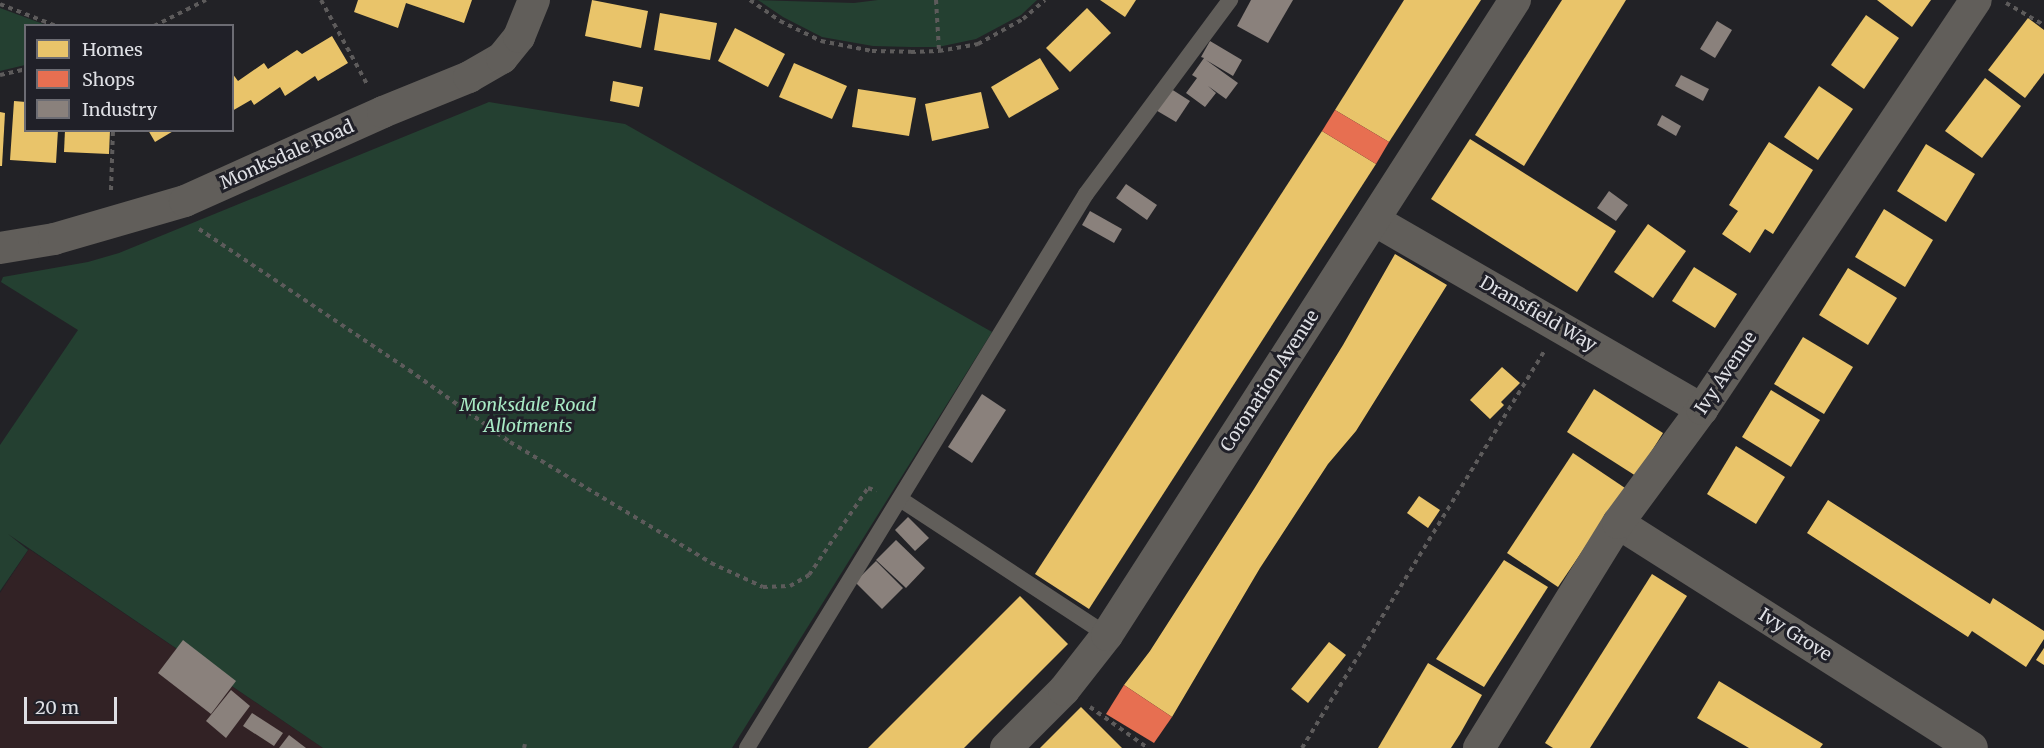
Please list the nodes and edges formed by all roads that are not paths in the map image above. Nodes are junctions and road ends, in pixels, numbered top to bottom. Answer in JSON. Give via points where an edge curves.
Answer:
{"nodes":[{"id":1,"x":534,"y":0,"type":"edge"},
{"id":2,"x":1230,"y":0,"type":"edge"},
{"id":3,"x":1515,"y":0,"type":"edge"},
{"id":4,"x":1976,"y":0,"type":"edge"},
{"id":5,"x":1374,"y":220,"type":"junction"},
{"id":6,"x":0,"y":248,"type":"edge"},
{"id":7,"x":1702,"y":409,"type":"junction"},
{"id":8,"x":900,"y":499,"type":"junction"},
{"id":9,"x":1618,"y":523,"type":"junction"},
{"id":10,"x":1107,"y":635,"type":"junction"},
{"id":11,"x":747,"y":748,"type":"edge"},
{"id":12,"x":1006,"y":748,"type":"edge"},
{"id":13,"x":1479,"y":748,"type":"edge"},
{"id":14,"x":1972,"y":748,"type":"edge"}],
"edges":[{"from":1,"to":6,"type":"street","name":"Monksdale Road","via":[[519,37],[502,58],[469,77],[185,201],[54,239]]},
{"from":2,"to":8,"type":"lane","via":[[1086,194]]},
{"from":3,"to":5,"type":"street","name":"Coronation Avenue"},
{"from":4,"to":7,"type":"street","name":"Ivy Avenue"},
{"from":5,"to":7,"type":"street","name":"Dransfield Way"},
{"from":5,"to":10,"type":"street","name":"Coronation Avenue"},
{"from":7,"to":9,"type":"street","name":"Ivy Avenue"},
{"from":8,"to":10,"type":"lane"},
{"from":8,"to":11,"type":"lane"},
{"from":9,"to":13,"type":"street","name":"Ivy Avenue"},
{"from":9,"to":14,"type":"street","name":"Ivy Grove"},
{"from":10,"to":12,"type":"street","name":"Coronation Avenue","via":[[1064,690]]}]}
